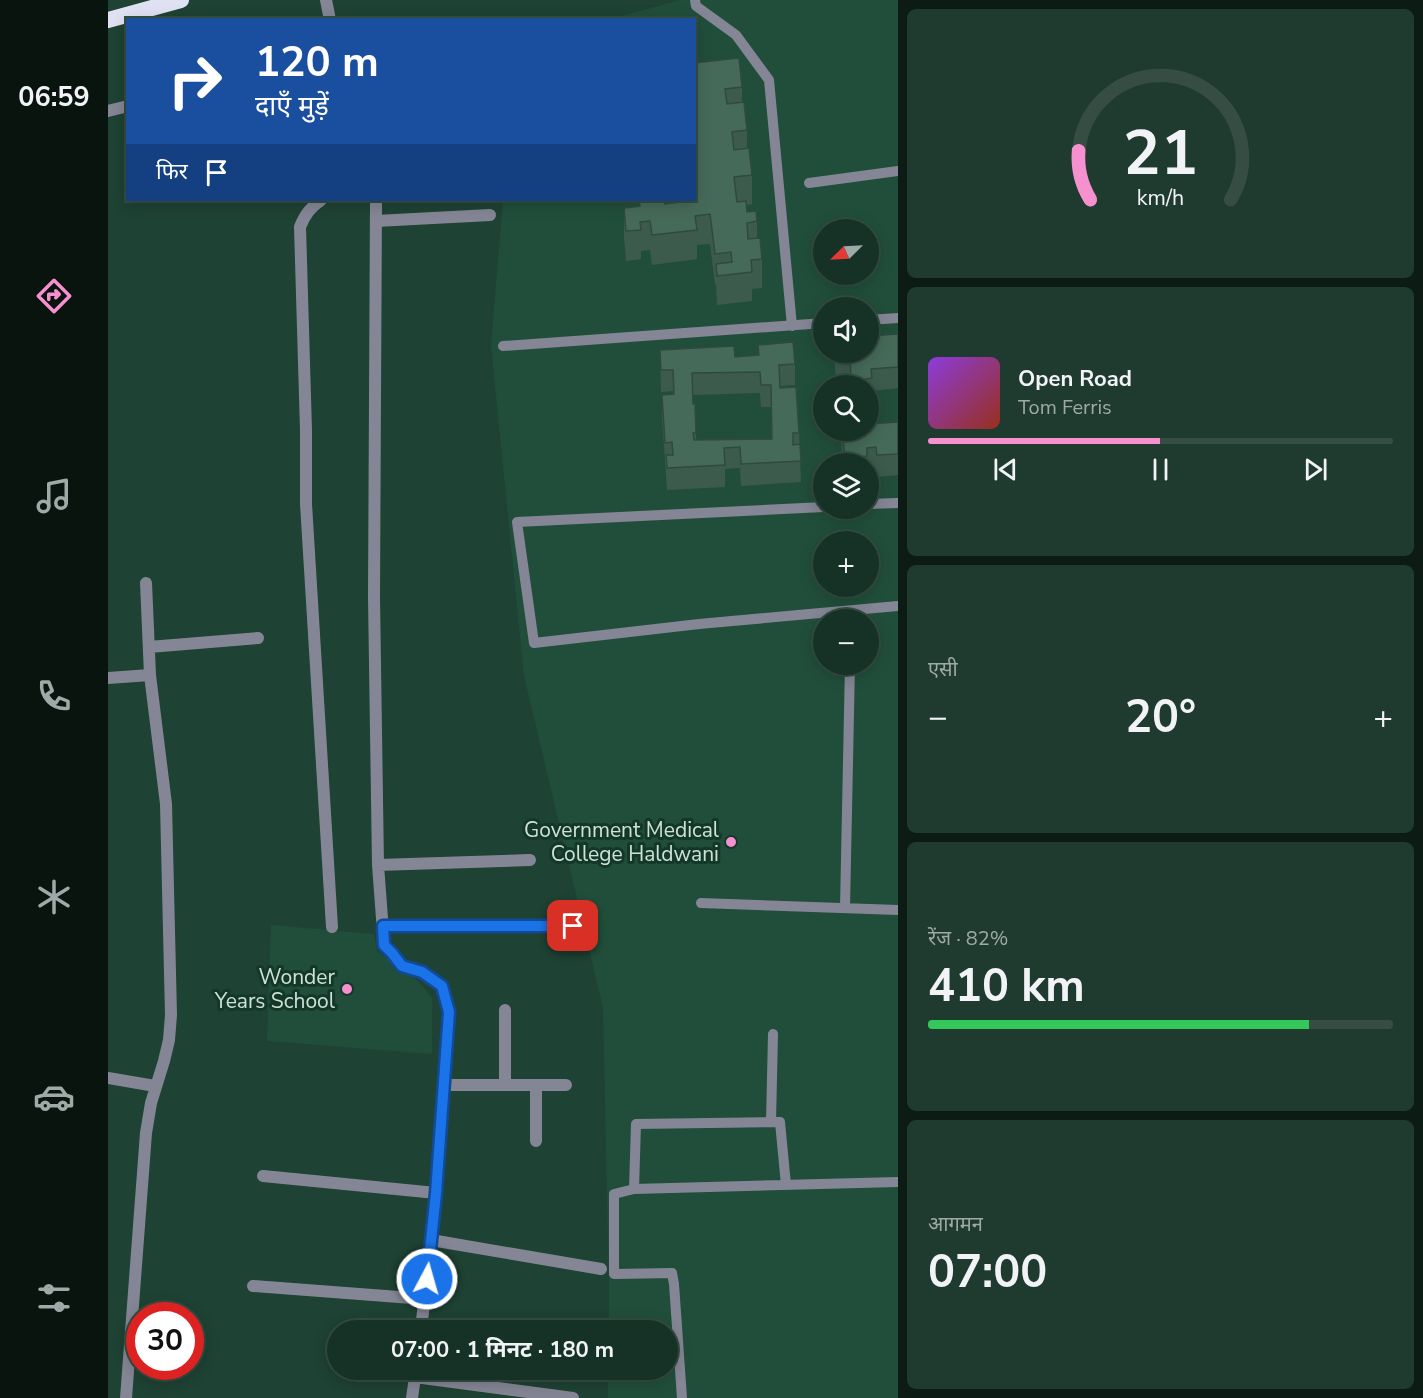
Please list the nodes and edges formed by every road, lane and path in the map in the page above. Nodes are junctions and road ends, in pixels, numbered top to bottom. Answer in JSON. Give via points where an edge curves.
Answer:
{"nodes":[{"id":1,"x":181,"y":0,"type":"edge"},
{"id":2,"x":326,"y":0,"type":"edge"},
{"id":3,"x":695,"y":0,"type":"edge"},
{"id":4,"x":330,"y":18,"type":"edge"},
{"id":5,"x":108,"y":20,"type":"edge"},
{"id":6,"x":126,"y":106,"type":"edge"},
{"id":7,"x":108,"y":111,"type":"edge"},
{"id":8,"x":898,"y":171,"type":"edge"},
{"id":9,"x":809,"y":183,"type":"dead end"},
{"id":10,"x":320,"y":201,"type":"edge"},
{"id":11,"x":376,"y":201,"type":"edge"},
{"id":12,"x":490,"y":215,"type":"dead end"},
{"id":13,"x":376,"y":221,"type":"junction"},
{"id":14,"x":898,"y":318,"type":"edge"},
{"id":15,"x":879,"y":319,"type":"edge"},
{"id":16,"x":813,"y":324,"type":"edge"},
{"id":17,"x":792,"y":326,"type":"junction"},
{"id":18,"x":504,"y":346,"type":"dead end"},
{"id":19,"x":898,"y":503,"type":"edge"},
{"id":20,"x":879,"y":504,"type":"edge"},
{"id":21,"x":813,"y":508,"type":"edge"},
{"id":22,"x":146,"y":583,"type":"dead end"},
{"id":23,"x":898,"y":606,"type":"edge"},
{"id":24,"x":879,"y":610,"type":"edge"},
{"id":25,"x":813,"y":617,"type":"edge"},
{"id":26,"x":258,"y":638,"type":"dead end"},
{"id":27,"x":149,"y":647,"type":"junction"},
{"id":28,"x":150,"y":675,"type":"junction"},
{"id":29,"x":850,"y":675,"type":"edge"},
{"id":30,"x":108,"y":678,"type":"edge"},
{"id":31,"x":530,"y":860,"type":"dead end"},
{"id":32,"x":378,"y":865,"type":"junction"},
{"id":33,"x":701,"y":903,"type":"dead end"},
{"id":34,"x":845,"y":908,"type":"junction"},
{"id":35,"x":898,"y":910,"type":"edge"},
{"id":36,"x":383,"y":926,"type":"junction"},
{"id":37,"x":573,"y":926,"type":"dead end"},
{"id":38,"x":332,"y":927,"type":"dead end"},
{"id":39,"x":505,"y":1011,"type":"dead end"},
{"id":40,"x":773,"y":1034,"type":"dead end"},
{"id":41,"x":108,"y":1078,"type":"edge"},
{"id":42,"x":444,"y":1085,"type":"junction"},
{"id":43,"x":505,"y":1085,"type":"junction"},
{"id":44,"x":537,"y":1085,"type":"junction"},
{"id":45,"x":566,"y":1085,"type":"dead end"},
{"id":46,"x":155,"y":1086,"type":"junction"},
{"id":47,"x":771,"y":1122,"type":"junction"},
{"id":48,"x":536,"y":1141,"type":"dead end"},
{"id":49,"x":263,"y":1176,"type":"dead end"},
{"id":50,"x":898,"y":1182,"type":"edge"},
{"id":51,"x":786,"y":1185,"type":"junction"},
{"id":52,"x":634,"y":1189,"type":"junction"},
{"id":53,"x":436,"y":1193,"type":"junction"},
{"id":54,"x":431,"y":1240,"type":"junction"},
{"id":55,"x":601,"y":1269,"type":"dead end"},
{"id":56,"x":253,"y":1286,"type":"dead end"},
{"id":57,"x":425,"y":1299,"type":"junction"},
{"id":58,"x":422,"y":1320,"type":"edge"},
{"id":59,"x":415,"y":1380,"type":"edge"},
{"id":60,"x":460,"y":1380,"type":"edge"},
{"id":61,"x":126,"y":1398,"type":"edge"},
{"id":62,"x":412,"y":1398,"type":"edge"},
{"id":63,"x":573,"y":1398,"type":"edge"},
{"id":64,"x":682,"y":1398,"type":"edge"}],
"edges":[{"from":1,"to":5,"type":"highway"},
{"from":2,"to":4,"type":"street"},
{"from":3,"to":17,"type":"lane","via":[[696,6],[736,35],[769,80]]},
{"from":6,"to":7,"type":"street"},
{"from":8,"to":9,"type":"lane"},
{"from":10,"to":38,"type":"street","via":[[300,226],[306,504]]},
{"from":11,"to":13,"type":"street"},
{"from":12,"to":13,"type":"street"},
{"from":13,"to":32,"type":"street","via":[[374,597]]},
{"from":14,"to":15,"type":"lane"},
{"from":16,"to":17,"type":"lane"},
{"from":17,"to":18,"type":"lane"},
{"from":19,"to":20,"type":"lane"},
{"from":21,"to":25,"type":"lane","via":[[517,522],[534,644],[699,624]]},
{"from":22,"to":27,"type":"street"},
{"from":23,"to":24,"type":"lane"},
{"from":26,"to":27,"type":"street"},
{"from":27,"to":28,"type":"street"},
{"from":28,"to":30,"type":"street"},
{"from":28,"to":46,"type":"street","via":[[166,804],[171,1003],[169,1040]]},
{"from":29,"to":34,"type":"lane"},
{"from":31,"to":32,"type":"street"},
{"from":32,"to":36,"type":"street"},
{"from":33,"to":34,"type":"lane"},
{"from":34,"to":35,"type":"lane"},
{"from":36,"to":37,"type":"street"},
{"from":36,"to":42,"type":"street","via":[[384,945],[402,966],[422,972],[442,986],[449,1012]]},
{"from":39,"to":43,"type":"street"},
{"from":40,"to":47,"type":"lane"},
{"from":41,"to":46,"type":"street"},
{"from":42,"to":43,"type":"street"},
{"from":42,"to":53,"type":"street"},
{"from":43,"to":44,"type":"street"},
{"from":44,"to":45,"type":"street"},
{"from":44,"to":48,"type":"street"},
{"from":46,"to":61,"type":"street","via":[[146,1133]]},
{"from":47,"to":51,"type":"lane","via":[[780,1122]]},
{"from":47,"to":52,"type":"lane","via":[[636,1124]]},
{"from":49,"to":53,"type":"street"},
{"from":50,"to":51,"type":"lane"},
{"from":51,"to":52,"type":"lane"},
{"from":52,"to":64,"type":"lane","via":[[614,1194],[614,1274],[672,1273]]},
{"from":53,"to":54,"type":"street"},
{"from":54,"to":55,"type":"street"},
{"from":54,"to":57,"type":"street"},
{"from":56,"to":57,"type":"street"},
{"from":57,"to":58,"type":"street"},
{"from":59,"to":62,"type":"street"},
{"from":60,"to":63,"type":"street"}]}
